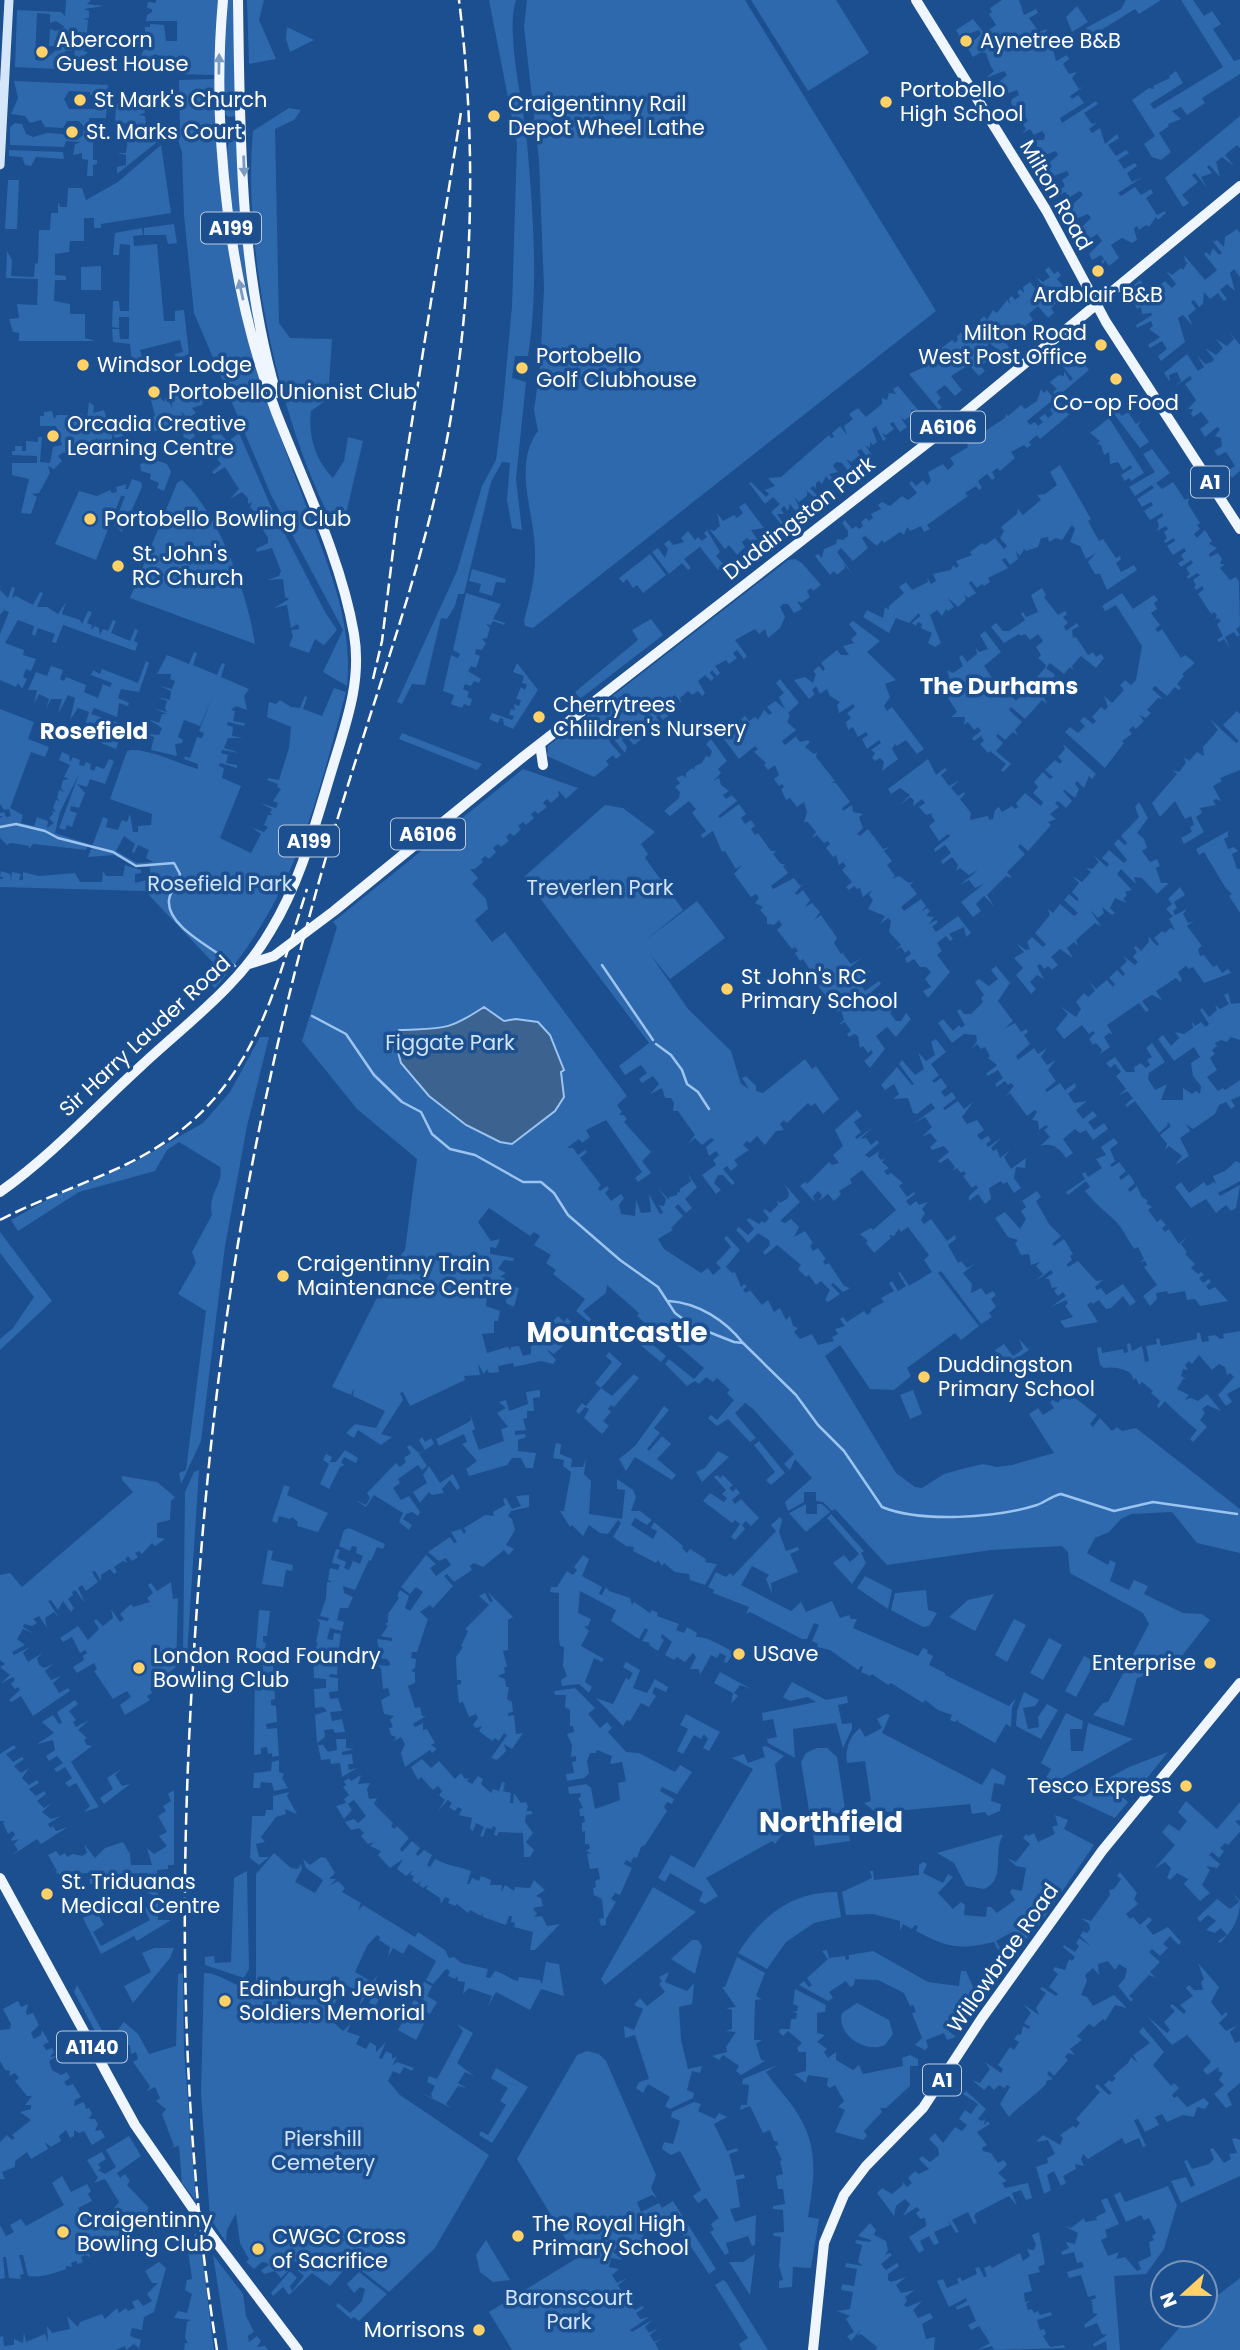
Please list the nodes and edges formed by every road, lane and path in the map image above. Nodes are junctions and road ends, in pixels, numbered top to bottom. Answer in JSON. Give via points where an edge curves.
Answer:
{"nodes":[{"id":1,"x":9,"y":0,"type":"edge"},
{"id":2,"x":223,"y":0,"type":"edge"},
{"id":3,"x":238,"y":0,"type":"edge"},
{"id":4,"x":916,"y":0,"type":"edge"},
{"id":5,"x":0,"y":165,"type":"edge"},
{"id":6,"x":1240,"y":186,"type":"edge"},
{"id":7,"x":1096,"y":304,"type":"junction"},
{"id":8,"x":291,"y":448,"type":"junction"},
{"id":9,"x":1240,"y":529,"type":"edge"},
{"id":10,"x":540,"y":744,"type":"junction"},
{"id":11,"x":543,"y":765,"type":"dead end"},
{"id":12,"x":248,"y":964,"type":"junction"},
{"id":13,"x":0,"y":1192,"type":"edge"},
{"id":14,"x":1240,"y":1683,"type":"edge"},
{"id":15,"x":0,"y":1878,"type":"edge"},
{"id":16,"x":298,"y":2350,"type":"edge"},
{"id":17,"x":813,"y":2350,"type":"edge"}],
"edges":[{"from":1,"to":5,"type":"main road"},
{"from":8,"to":2,"type":"main road","name":"Sir Harry Lauder Road","number":"A199","one_way":true,"via":[[256,352],[232,248],[219,108]]},
{"from":3,"to":8,"type":"main road","name":"Sir Harry Lauder Road","number":"A199","one_way":true,"via":[[245,222],[259,323]]},
{"from":4,"to":7,"type":"main road","name":"Milton Road","number":"A1","via":[[1046,210]]},
{"from":6,"to":7,"type":"main road","number":"A6106"},
{"from":7,"to":9,"type":"main road","number":"A1"},
{"from":7,"to":10,"type":"main road","name":"Duddingston Park","number":"A6106","via":[[944,430]]},
{"from":8,"to":12,"type":"main road","name":"Sir Harry Lauder Road","number":"A199","via":[[344,592],[355,639],[356,676],[349,715],[293,886],[274,926]]},
{"from":10,"to":11,"type":"main road"},
{"from":10,"to":12,"type":"main road","name":"Duddingston Park","number":"A6106","via":[[334,911],[274,956]]},
{"from":12,"to":13,"type":"main road","name":"Sir Harry Lauder Road","number":"A199","via":[[62,1141]]},
{"from":14,"to":17,"type":"main road","name":"Willowbrae Road","number":"A1","via":[[1102,1851],[923,2108],[844,2195],[824,2243]]},
{"from":15,"to":16,"type":"main road","number":"A1140","bridge":true,"via":[[135,2125]]}]}
